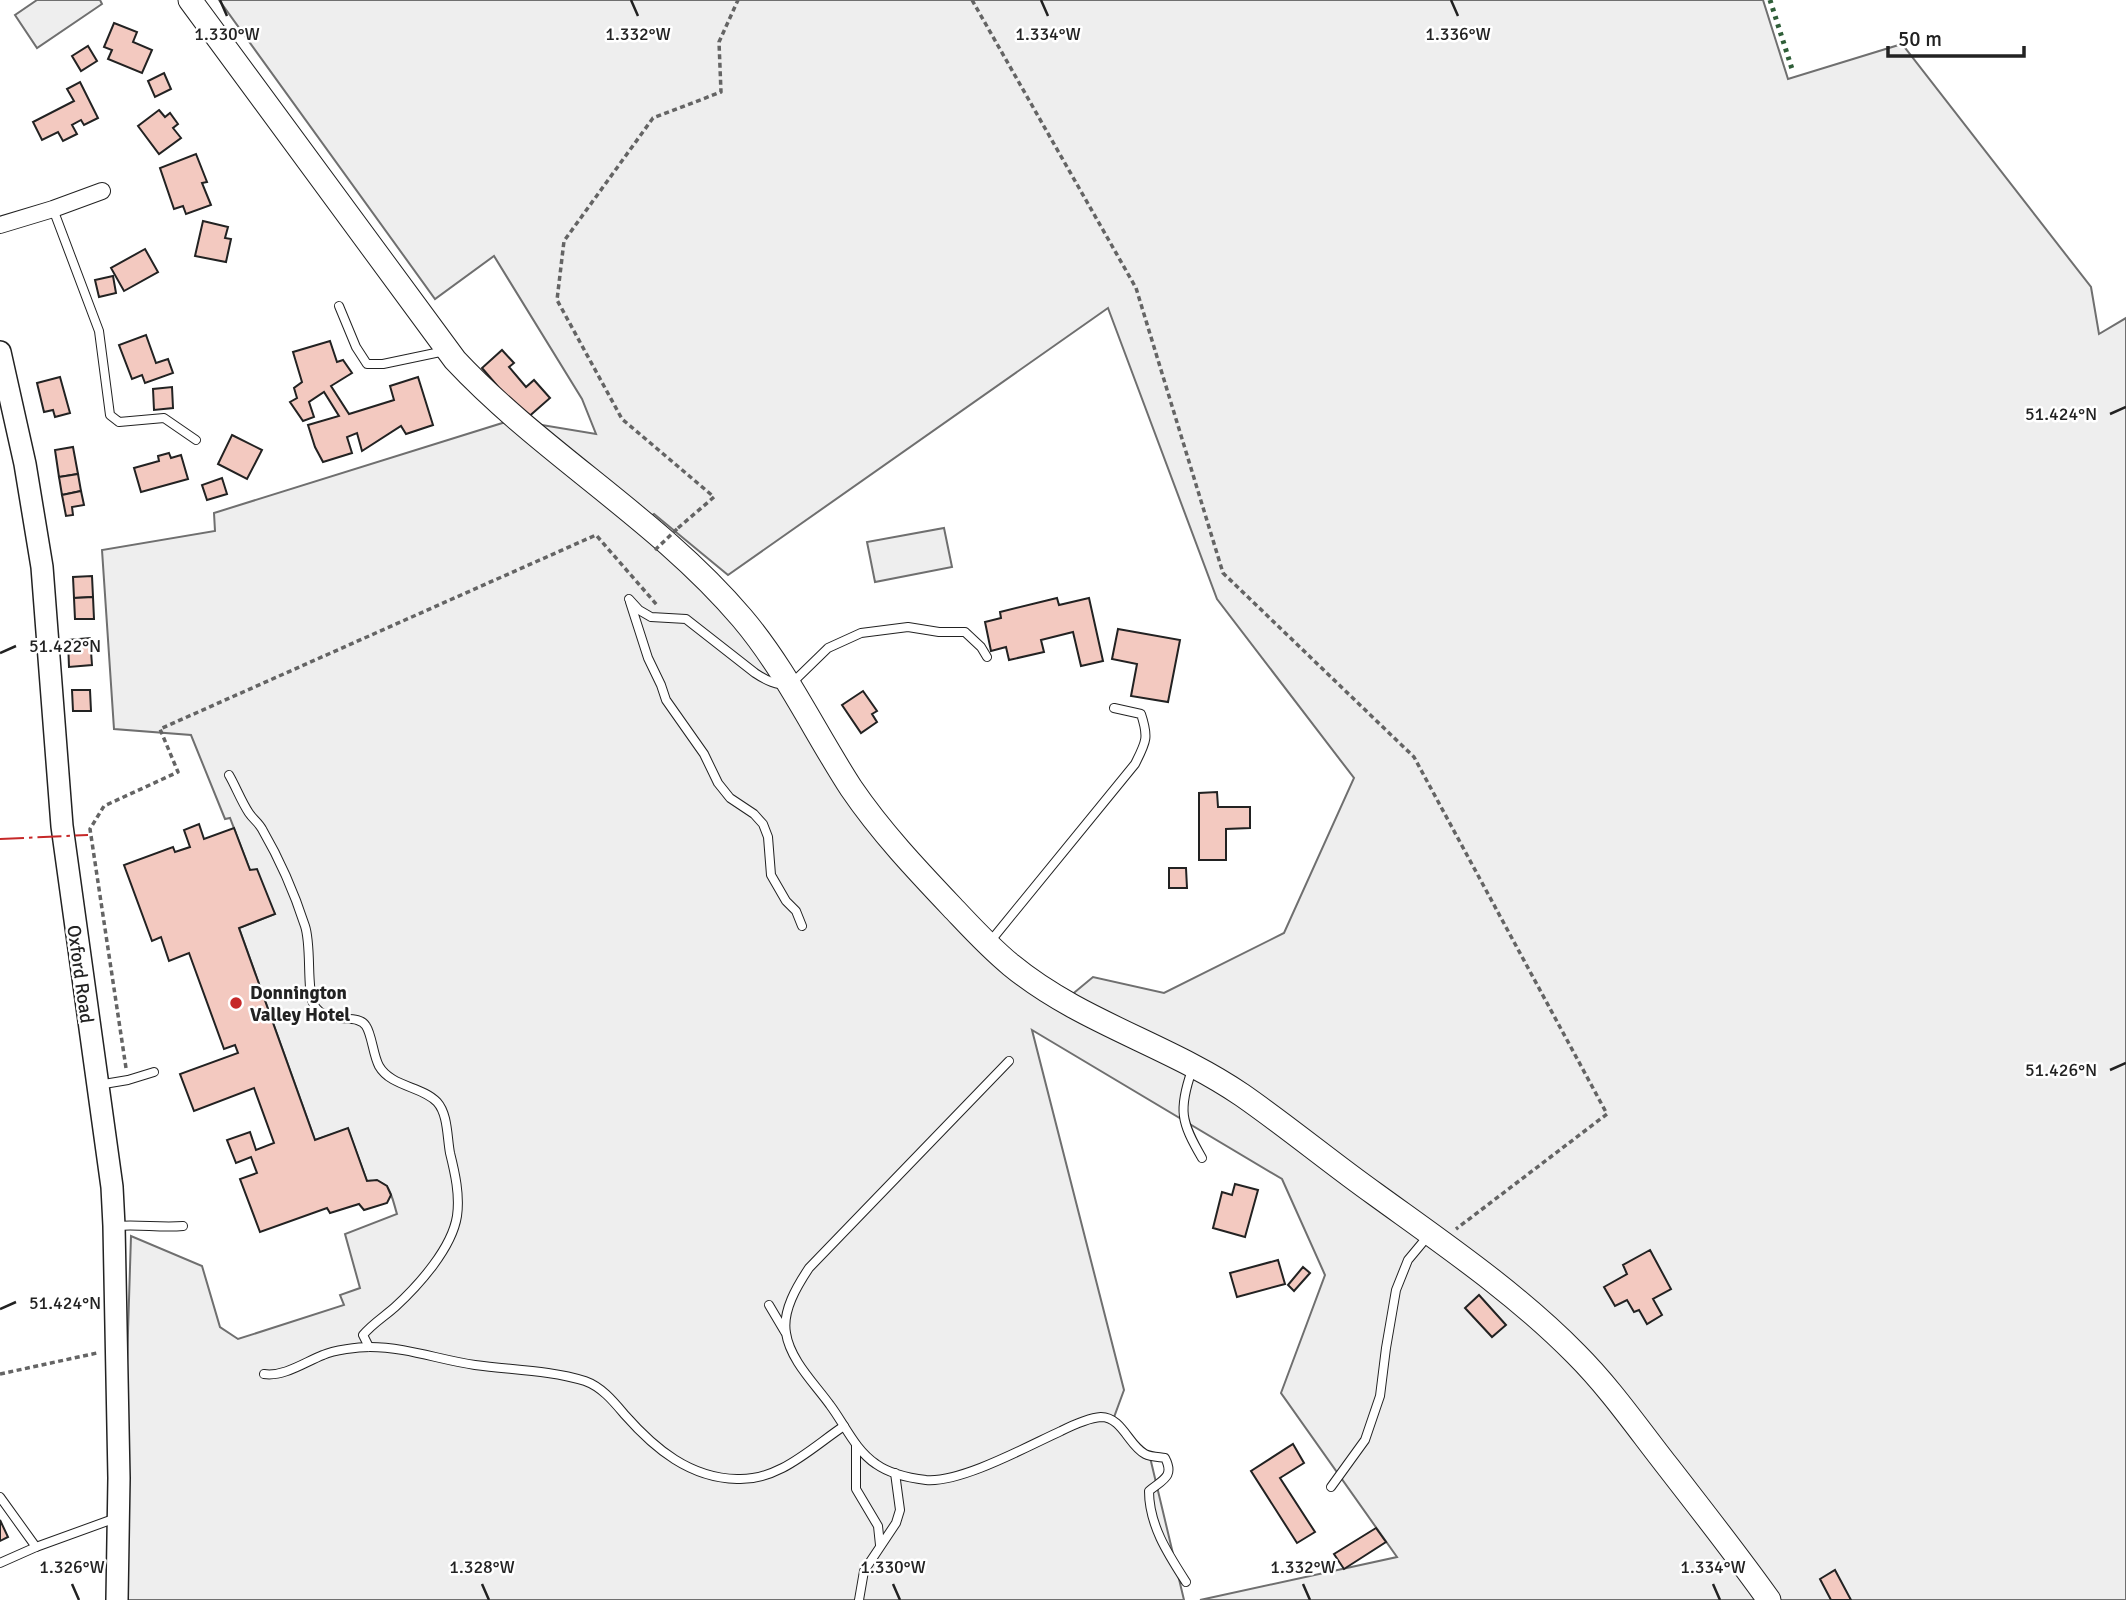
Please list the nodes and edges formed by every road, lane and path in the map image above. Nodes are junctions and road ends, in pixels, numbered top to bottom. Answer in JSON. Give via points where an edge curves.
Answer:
{"nodes":[{"id":1,"x":190,"y":0,"type":"edge"},
{"id":2,"x":738,"y":0,"type":"edge"},
{"id":3,"x":972,"y":0,"type":"edge"},
{"id":4,"x":102,"y":191,"type":"dead end"},
{"id":5,"x":53,"y":209,"type":"junction"},
{"id":6,"x":0,"y":225,"type":"edge"},
{"id":7,"x":339,"y":306,"type":"dead end"},
{"id":8,"x":448,"y":350,"type":"junction"},
{"id":9,"x":0,"y":352,"type":"edge"},
{"id":10,"x":196,"y":440,"type":"dead end"},
{"id":11,"x":682,"y":524,"type":"dead end"},
{"id":12,"x":678,"y":528,"type":"dead end"},
{"id":13,"x":655,"y":550,"type":"dead end"},
{"id":14,"x":669,"y":619,"type":"junction"},
{"id":15,"x":987,"y":657,"type":"dead end"},
{"id":16,"x":790,"y":685,"type":"junction"},
{"id":17,"x":1114,"y":708,"type":"dead end"},
{"id":18,"x":229,"y":775,"type":"dead end"},
{"id":19,"x":802,"y":926,"type":"dead end"},
{"id":20,"x":988,"y":945,"type":"junction"},
{"id":21,"x":1009,"y":1061,"type":"dead end"},
{"id":22,"x":1193,"y":1067,"type":"junction"},
{"id":23,"x":154,"y":1072,"type":"dead end"},
{"id":24,"x":128,"y":1080,"type":"junction"},
{"id":25,"x":98,"y":1085,"type":"junction"},
{"id":26,"x":1202,"y":1158,"type":"dead end"},
{"id":27,"x":114,"y":1226,"type":"junction"},
{"id":28,"x":183,"y":1226,"type":"dead end"},
{"id":29,"x":1435,"y":1237,"type":"junction"},
{"id":30,"x":769,"y":1305,"type":"dead end"},
{"id":31,"x":786,"y":1332,"type":"junction"},
{"id":32,"x":369,"y":1347,"type":"junction"},
{"id":33,"x":116,"y":1349,"type":"junction"},
{"id":34,"x":0,"y":1374,"type":"edge"},
{"id":35,"x":264,"y":1374,"type":"dead end"},
{"id":36,"x":844,"y":1426,"type":"junction"},
{"id":37,"x":856,"y":1445,"type":"junction"},
{"id":38,"x":895,"y":1473,"type":"junction"},
{"id":39,"x":1331,"y":1487,"type":"dead end"},
{"id":40,"x":0,"y":1497,"type":"edge"},
{"id":41,"x":118,"y":1517,"type":"junction"},
{"id":42,"x":880,"y":1545,"type":"junction"},
{"id":43,"x":36,"y":1548,"type":"junction"},
{"id":44,"x":0,"y":1563,"type":"edge"},
{"id":45,"x":1186,"y":1582,"type":"dead end"},
{"id":46,"x":117,"y":1600,"type":"edge"},
{"id":47,"x":859,"y":1600,"type":"edge"},
{"id":48,"x":1769,"y":1600,"type":"edge"}],
"edges":[{"from":1,"to":8,"type":"main road"},
{"from":2,"to":11,"type":"path","via":[[719,42],[721,92],[653,118],[564,242],[557,300],[622,419],[714,497]]},
{"from":3,"to":29,"type":"path","via":[[1136,288],[1223,573],[1414,757],[1607,1114]]},
{"from":4,"to":5,"type":"street"},
{"from":5,"to":6,"type":"street"},
{"from":5,"to":10,"type":"lane","via":[[99,331],[110,415],[119,422],[164,418]]},
{"from":7,"to":8,"type":"lane","via":[[367,364]]},
{"from":8,"to":16,"type":"main road","via":[[503,408],[715,589],[750,628]]},
{"from":9,"to":25,"type":"street","name":"Oxford Road","via":[[40,556],[62,826]]},
{"from":12,"to":13,"type":"path","bridge":true},
{"from":14,"to":16,"type":"lane","via":[[686,619],[766,681]]},
{"from":14,"to":19,"type":"lane","via":[[651,617],[629,599],[666,700],[704,754],[718,783],[763,824],[771,876]]},
{"from":14,"to":24,"type":"path","via":[[596,535],[160,729],[178,772],[104,806],[90,830]]},
{"from":15,"to":16,"type":"lane","via":[[965,632],[908,627],[861,633],[828,648]]},
{"from":16,"to":20,"type":"main road","via":[[854,792],[890,840]]},
{"from":17,"to":20,"type":"lane","via":[[1141,714],[1147,732],[1135,764]]},
{"from":18,"to":32,"type":"lane","via":[[278,859],[298,906],[307,934],[316,1009],[366,1026],[379,1067],[437,1101],[443,1112],[457,1186],[453,1232],[430,1268],[363,1335]]},
{"from":20,"to":22,"type":"main road","via":[[1067,1005]]},
{"from":21,"to":31,"type":"lane","via":[[809,1268],[791,1301]]},
{"from":22,"to":26,"type":"lane","via":[[1182,1111]]},
{"from":22,"to":29,"type":"main road","via":[[1242,1095]]},
{"from":23,"to":24,"type":"lane"},
{"from":24,"to":25,"type":"lane"},
{"from":25,"to":27,"type":"street","name":"Oxford Road"},
{"from":27,"to":28,"type":"lane"},
{"from":27,"to":33,"type":"street","name":"Oxford Road"},
{"from":29,"to":39,"type":"lane","via":[[1408,1260],[1396,1290],[1380,1396],[1365,1440]]},
{"from":29,"to":48,"type":"main road","via":[[1524,1308],[1595,1374]]},
{"from":30,"to":31,"type":"lane"},
{"from":31,"to":36,"type":"lane","via":[[800,1364]]},
{"from":32,"to":35,"type":"lane","via":[[330,1352],[294,1368]]},
{"from":32,"to":36,"type":"lane","via":[[588,1382],[603,1391],[665,1455],[685,1466],[736,1479],[775,1472]]},
{"from":33,"to":34,"type":"path"},
{"from":33,"to":41,"type":"street","name":"Oxford Road"},
{"from":36,"to":37,"type":"lane"},
{"from":37,"to":38,"type":"lane","via":[[877,1465]]},
{"from":37,"to":42,"type":"lane","via":[[856,1489],[878,1526]]},
{"from":38,"to":42,"type":"lane","via":[[900,1510]]},
{"from":38,"to":45,"type":"lane","via":[[942,1480],[1069,1427],[1106,1417],[1147,1456],[1168,1461],[1169,1473],[1149,1491],[1149,1501],[1158,1534]]},
{"from":40,"to":43,"type":"lane"},
{"from":41,"to":43,"type":"lane"},
{"from":41,"to":46,"type":"street","name":"Oxford Road"},
{"from":42,"to":47,"type":"lane","via":[[864,1571]]},
{"from":43,"to":44,"type":"lane"}]}
